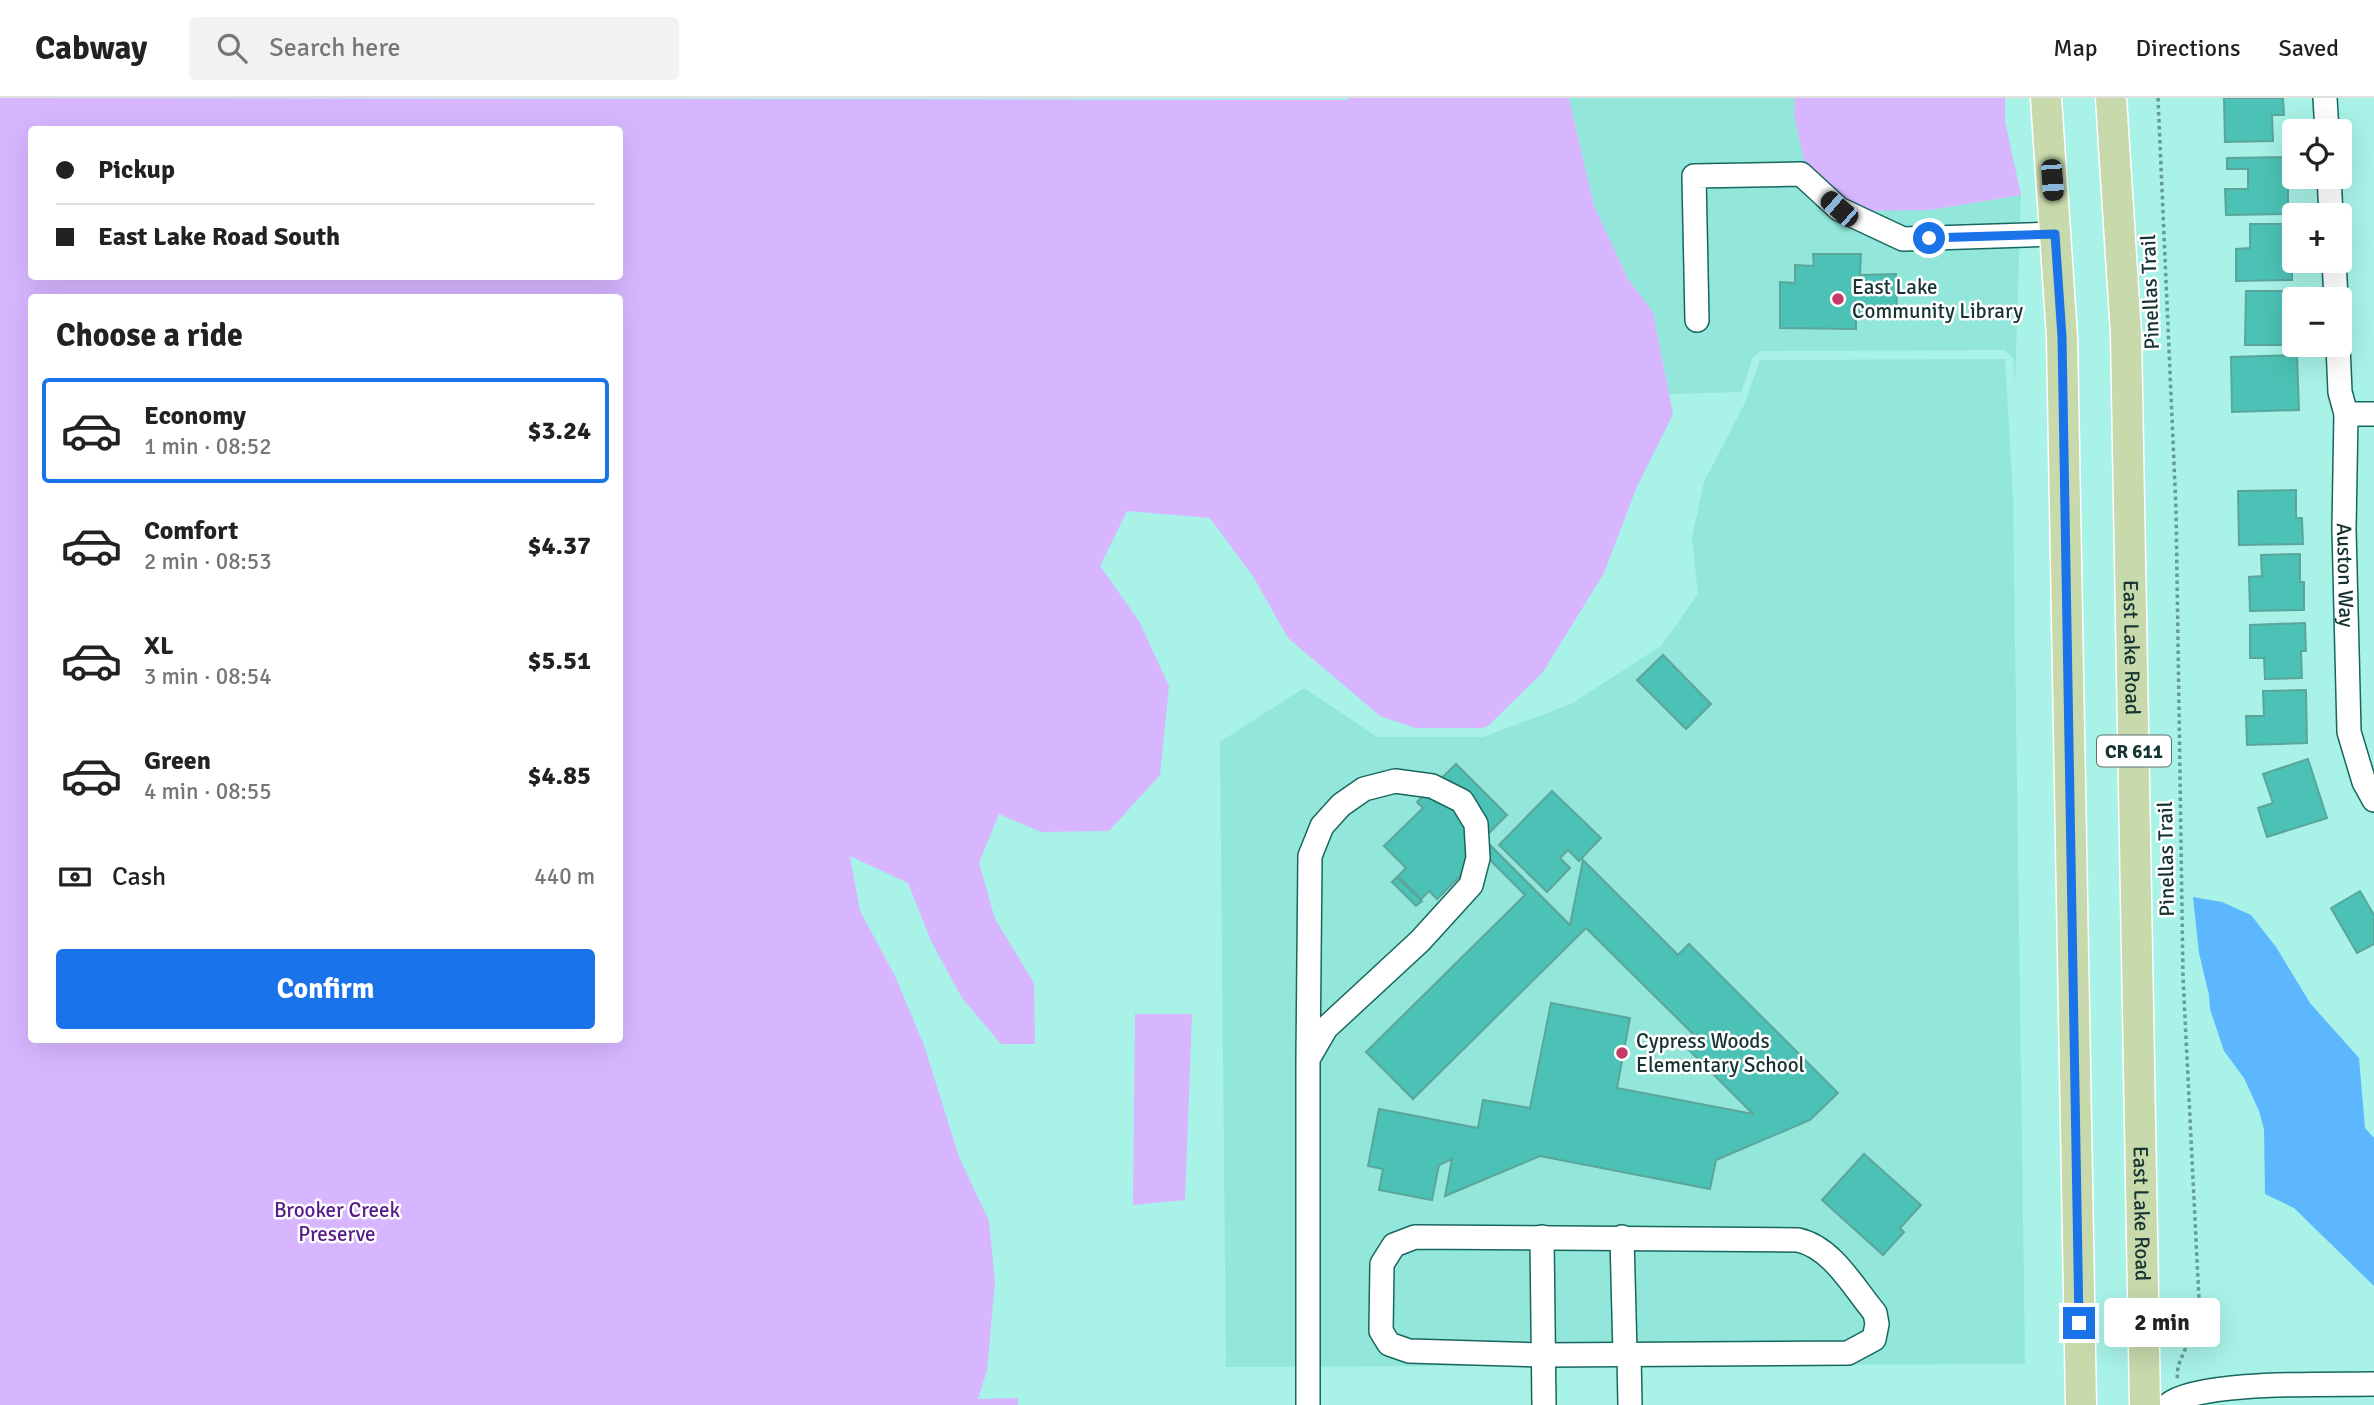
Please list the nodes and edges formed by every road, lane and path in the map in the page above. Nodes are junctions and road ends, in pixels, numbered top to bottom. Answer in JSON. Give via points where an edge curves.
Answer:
{"nodes":[{"id":1,"x":2046,"y":98,"type":"edge"},
{"id":2,"x":2111,"y":98,"type":"edge"},
{"id":3,"x":2158,"y":98,"type":"edge"},
{"id":4,"x":2325,"y":98,"type":"edge"},
{"id":5,"x":2326,"y":119,"type":"edge"},
{"id":6,"x":2055,"y":234,"type":"junction"},
{"id":7,"x":1697,"y":320,"type":"dead end"},
{"id":8,"x":2339,"y":357,"type":"edge"},
{"id":9,"x":2346,"y":414,"type":"junction"},
{"id":10,"x":2374,"y":414,"type":"edge"},
{"id":11,"x":2374,"y":800,"type":"edge"},
{"id":12,"x":1308,"y":1059,"type":"junction"},
{"id":13,"x":1542,"y":1237,"type":"junction"},
{"id":14,"x":1622,"y":1237,"type":"junction"},
{"id":15,"x":1544,"y":1354,"type":"junction"},
{"id":16,"x":1627,"y":1354,"type":"junction"},
{"id":17,"x":2374,"y":1384,"type":"edge"},
{"id":18,"x":2171,"y":1402,"type":"edge"},
{"id":19,"x":1308,"y":1405,"type":"edge"},
{"id":20,"x":1544,"y":1405,"type":"edge"},
{"id":21,"x":1630,"y":1405,"type":"edge"},
{"id":22,"x":2081,"y":1405,"type":"edge"},
{"id":23,"x":2145,"y":1405,"type":"edge"}],
"edges":[{"from":1,"to":6,"type":"main road","number":"CR 611"},
{"from":2,"to":23,"type":"main road","name":"East Lake Road","number":"CR 611","via":[[2126,334]]},
{"from":3,"to":18,"type":"path","name":"Pinellas Trail","via":[[2176,509],[2183,977],[2199,1300]]},
{"from":4,"to":5,"type":"street"},
{"from":6,"to":7,"type":"street","via":[[1903,239],[1839,209],[1801,174],[1694,176]]},
{"from":6,"to":22,"type":"main road","number":"CR 611","via":[[2063,351]]},
{"from":8,"to":9,"type":"street","name":"Auston Way"},
{"from":9,"to":10,"type":"street"},
{"from":9,"to":11,"type":"street","name":"Auston Way","via":[[2349,732]]},
{"from":12,"to":12,"type":"street","via":[[1310,856],[1322,826],[1340,805],[1364,789],[1395,781],[1432,786],[1462,801],[1476,824],[1478,858],[1471,885],[1420,941],[1326,1028]]},
{"from":12,"to":19,"type":"street"},
{"from":13,"to":14,"type":"street"},
{"from":13,"to":15,"type":"street"},
{"from":13,"to":15,"type":"street","via":[[1415,1237],[1394,1245],[1382,1264],[1381,1331],[1389,1344],[1409,1352]]},
{"from":14,"to":16,"type":"street"},
{"from":14,"to":16,"type":"street","via":[[1790,1238],[1812,1243],[1829,1256],[1875,1314],[1877,1324],[1874,1339],[1848,1353]]},
{"from":15,"to":16,"type":"street"},
{"from":15,"to":20,"type":"street"},
{"from":16,"to":21,"type":"street"},
{"from":17,"to":18,"type":"street","via":[[2218,1388]]}]}
